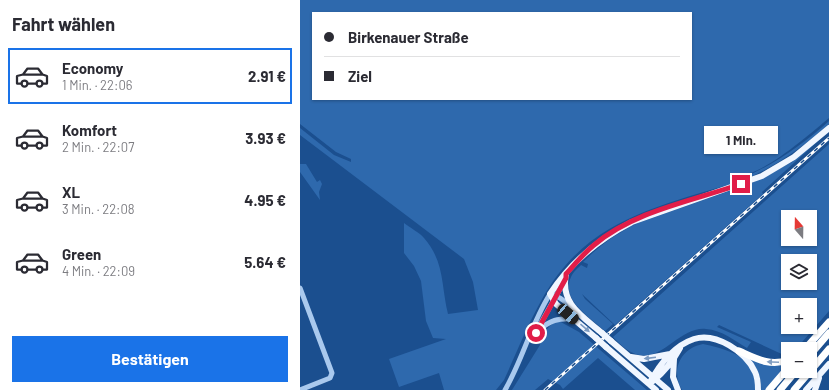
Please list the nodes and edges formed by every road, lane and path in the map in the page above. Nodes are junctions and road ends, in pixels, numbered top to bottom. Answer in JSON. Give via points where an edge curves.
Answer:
{"nodes":[{"id":1,"x":829,"y":128,"type":"edge"},
{"id":2,"x":566,"y":276,"type":"junction"},
{"id":3,"x":300,"y":288,"type":"edge"},
{"id":4,"x":553,"y":297,"type":"junction"},
{"id":5,"x":571,"y":306,"type":"junction"},
{"id":6,"x":574,"y":319,"type":"junction"},
{"id":7,"x":829,"y":322,"type":"edge"},
{"id":8,"x":536,"y":333,"type":"junction"},
{"id":9,"x":829,"y":333,"type":"edge"},
{"id":10,"x":811,"y":342,"type":"edge"},
{"id":11,"x":526,"y":347,"type":"junction"},
{"id":12,"x":817,"y":347,"type":"edge"},
{"id":13,"x":829,"y":349,"type":"edge"},
{"id":14,"x":739,"y":351,"type":"junction"},
{"id":15,"x":672,"y":356,"type":"junction"},
{"id":16,"x":630,"y":357,"type":"junction"},
{"id":17,"x":781,"y":362,"type":"edge"},
{"id":18,"x":829,"y":364,"type":"edge"},
{"id":19,"x":822,"y":373,"type":"junction"},
{"id":20,"x":781,"y":376,"type":"edge"},
{"id":21,"x":654,"y":378,"type":"junction"},
{"id":22,"x":790,"y":378,"type":"edge"},
{"id":23,"x":649,"y":384,"type":"junction"},
{"id":24,"x":300,"y":390,"type":"edge"},
{"id":25,"x":505,"y":390,"type":"edge"},
{"id":26,"x":656,"y":390,"type":"edge"},
{"id":27,"x":668,"y":390,"type":"edge"},
{"id":28,"x":678,"y":390,"type":"edge"},
{"id":29,"x":758,"y":390,"type":"edge"},
{"id":30,"x":769,"y":390,"type":"edge"},
{"id":31,"x":780,"y":390,"type":"edge"},
{"id":32,"x":794,"y":390,"type":"edge"},
{"id":33,"x":806,"y":390,"type":"edge"},
{"id":34,"x":815,"y":390,"type":"edge"}],
"edges":[{"from":1,"to":2,"type":"main road","via":[[794,157],[762,176],[632,222],[612,232],[594,244]]},
{"from":2,"to":4,"type":"main road"},
{"from":2,"to":5,"type":"main road","via":[[566,289]]},
{"from":3,"to":24,"type":"street","via":[[332,373],[330,378]]},
{"from":4,"to":5,"type":"street"},
{"from":4,"to":6,"type":"main road"},
{"from":4,"to":8,"type":"street"},
{"from":4,"to":11,"type":"street","via":[[539,314]]},
{"from":5,"to":16,"type":"main road","bridge":true},
{"from":6,"to":8,"type":"street","via":[[556,319]]},
{"from":6,"to":23,"type":"main road","one_way":true,"bridge":true},
{"from":7,"to":10,"type":"highway"},
{"from":8,"to":11,"type":"street"},
{"from":9,"to":12,"type":"highway"},
{"from":11,"to":25,"type":"street"},
{"from":13,"to":32,"type":"highway"},
{"from":14,"to":15,"type":"main road","via":[[718,340],[706,338],[695,339],[680,347]]},
{"from":17,"to":14,"type":"highway","one_way":true,"via":[[769,363]]},
{"from":14,"to":29,"type":"main road","via":[[756,373]]},
{"from":15,"to":16,"type":"main road","one_way":true,"via":[[644,359]]},
{"from":15,"to":21,"type":"main road","via":[[662,374]]},
{"from":15,"to":28,"type":"main road","via":[[673,377]]},
{"from":16,"to":21,"type":"main road"},
{"from":18,"to":19,"type":"main road"},
{"from":19,"to":33,"type":"main road"},
{"from":19,"to":34,"type":"main road"},
{"from":20,"to":30,"type":"highway"},
{"from":21,"to":23,"type":"main road"},
{"from":21,"to":27,"type":"main road"},
{"from":22,"to":31,"type":"highway"},
{"from":23,"to":26,"type":"main road"}]}
